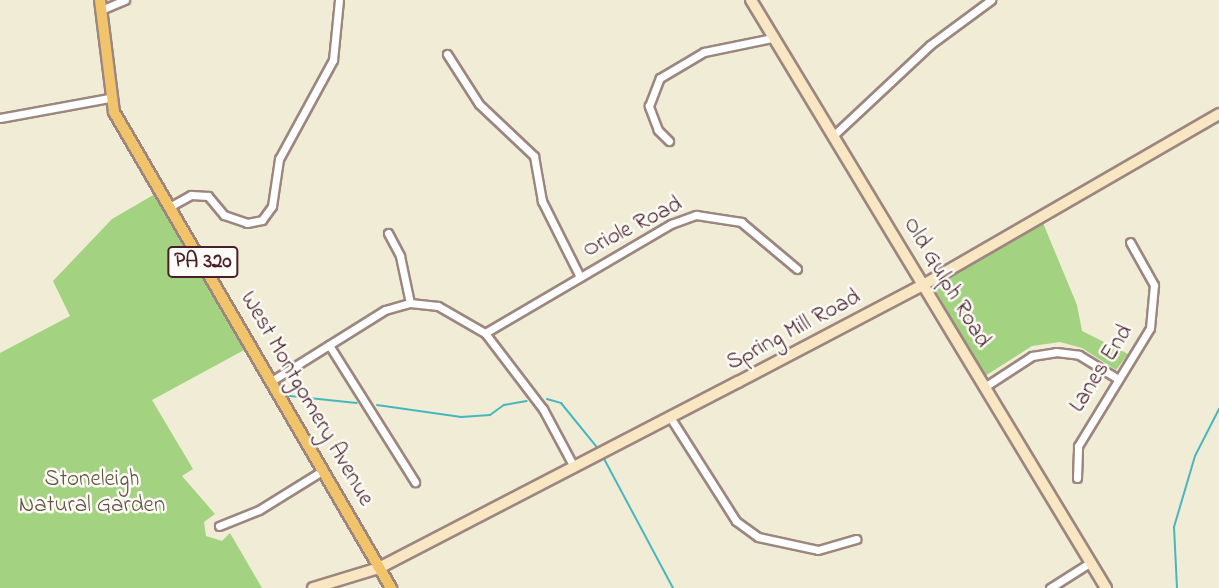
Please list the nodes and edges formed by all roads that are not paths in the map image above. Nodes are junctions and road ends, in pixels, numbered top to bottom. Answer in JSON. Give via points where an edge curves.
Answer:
{"nodes":[{"id":1,"x":125,"y":0,"type":"edge"},
{"id":2,"x":339,"y":0,"type":"edge"},
{"id":3,"x":751,"y":0,"type":"edge"},
{"id":4,"x":991,"y":0,"type":"edge"},
{"id":5,"x":101,"y":5,"type":"edge"},
{"id":6,"x":772,"y":38,"type":"junction"},
{"id":7,"x":447,"y":54,"type":"dead end"},
{"id":8,"x":109,"y":99,"type":"junction"},
{"id":9,"x":1219,"y":114,"type":"edge"},
{"id":10,"x":0,"y":118,"type":"edge"},
{"id":11,"x":835,"y":134,"type":"junction"},
{"id":12,"x":669,"y":141,"type":"dead end"},
{"id":13,"x":171,"y":206,"type":"junction"},
{"id":14,"x":388,"y":233,"type":"dead end"},
{"id":15,"x":1130,"y":242,"type":"dead end"},
{"id":16,"x":797,"y":269,"type":"dead end"},
{"id":17,"x":580,"y":277,"type":"junction"},
{"id":18,"x":923,"y":285,"type":"junction"},
{"id":19,"x":410,"y":303,"type":"junction"},
{"id":20,"x":485,"y":333,"type":"junction"},
{"id":21,"x":329,"y":345,"type":"junction"},
{"id":22,"x":1118,"y":379,"type":"junction"},
{"id":23,"x":273,"y":380,"type":"junction"},
{"id":24,"x":986,"y":386,"type":"junction"},
{"id":25,"x":670,"y":417,"type":"junction"},
{"id":26,"x":574,"y":467,"type":"junction"},
{"id":27,"x":322,"y":471,"type":"junction"},
{"id":28,"x":1077,"y":478,"type":"dead end"},
{"id":29,"x":415,"y":482,"type":"dead end"},
{"id":30,"x":219,"y":526,"type":"dead end"},
{"id":31,"x":856,"y":539,"type":"dead end"},
{"id":32,"x":1091,"y":562,"type":"junction"},
{"id":33,"x":379,"y":568,"type":"junction"},
{"id":34,"x":313,"y":588,"type":"edge"},
{"id":35,"x":391,"y":588,"type":"edge"},
{"id":36,"x":1050,"y":588,"type":"edge"},
{"id":37,"x":1106,"y":588,"type":"edge"}],
"edges":[{"from":1,"to":5,"type":"street"},
{"from":2,"to":13,"type":"street","via":[[333,60],[279,159],[272,206],[262,220],[247,223],[225,215],[208,196],[191,195]]},
{"from":3,"to":6,"type":"main road","name":"Old Gulph Road"},
{"from":4,"to":11,"type":"street","via":[[930,45]]},
{"from":5,"to":8,"type":"main road","name":"West Montgomery Avenue","number":"PA 320"},
{"from":6,"to":11,"type":"main road","name":"Old Gulph Road"},
{"from":6,"to":12,"type":"street","via":[[704,52],[660,78],[649,106],[658,130]]},
{"from":7,"to":17,"type":"street","via":[[479,104],[534,156],[542,201]]},
{"from":8,"to":10,"type":"street"},
{"from":8,"to":13,"type":"main road","name":"West Montgomery Avenue","number":"PA 320"},
{"from":9,"to":18,"type":"main road","name":"Spring Mill Road"},
{"from":11,"to":18,"type":"main road","name":"Old Gulph Road"},
{"from":13,"to":23,"type":"main road","name":"West Montgomery Avenue","number":"PA 320"},
{"from":14,"to":19,"type":"street","via":[[400,256]]},
{"from":15,"to":22,"type":"street","name":"Lanes End","via":[[1154,285],[1155,307],[1150,328]]},
{"from":16,"to":17,"type":"street","name":"Oriole Road","via":[[741,222],[696,215]]},
{"from":17,"to":20,"type":"street","name":"Oriole Road"},
{"from":18,"to":24,"type":"main road","name":"Old Gulph Road"},
{"from":18,"to":25,"type":"main road","name":"Spring Mill Road"},
{"from":19,"to":20,"type":"street","via":[[438,306]]},
{"from":19,"to":21,"type":"street","via":[[385,310]]},
{"from":20,"to":26,"type":"street","via":[[543,409]]},
{"from":21,"to":23,"type":"street"},
{"from":21,"to":29,"type":"street"},
{"from":22,"to":24,"type":"street","via":[[1079,355],[1056,352],[1032,356]]},
{"from":22,"to":28,"type":"street","name":"Lanes End","via":[[1078,446]]},
{"from":23,"to":27,"type":"main road","name":"West Montgomery Avenue","number":"PA 320"},
{"from":24,"to":32,"type":"main road","name":"Old Gulph Road"},
{"from":25,"to":26,"type":"main road","name":"Spring Mill Road"},
{"from":25,"to":31,"type":"street","via":[[736,521],[758,537],[818,550]]},
{"from":26,"to":33,"type":"main road","name":"Spring Mill Road"},
{"from":27,"to":30,"type":"street","via":[[259,510]]},
{"from":27,"to":33,"type":"main road","name":"West Montgomery Avenue","number":"PA 320"},
{"from":32,"to":36,"type":"street"},
{"from":32,"to":37,"type":"main road","name":"Old Gulph Road"},
{"from":33,"to":34,"type":"main road","name":"Spring Mill Road"},
{"from":33,"to":35,"type":"main road","name":"West Montgomery Avenue"}]}
